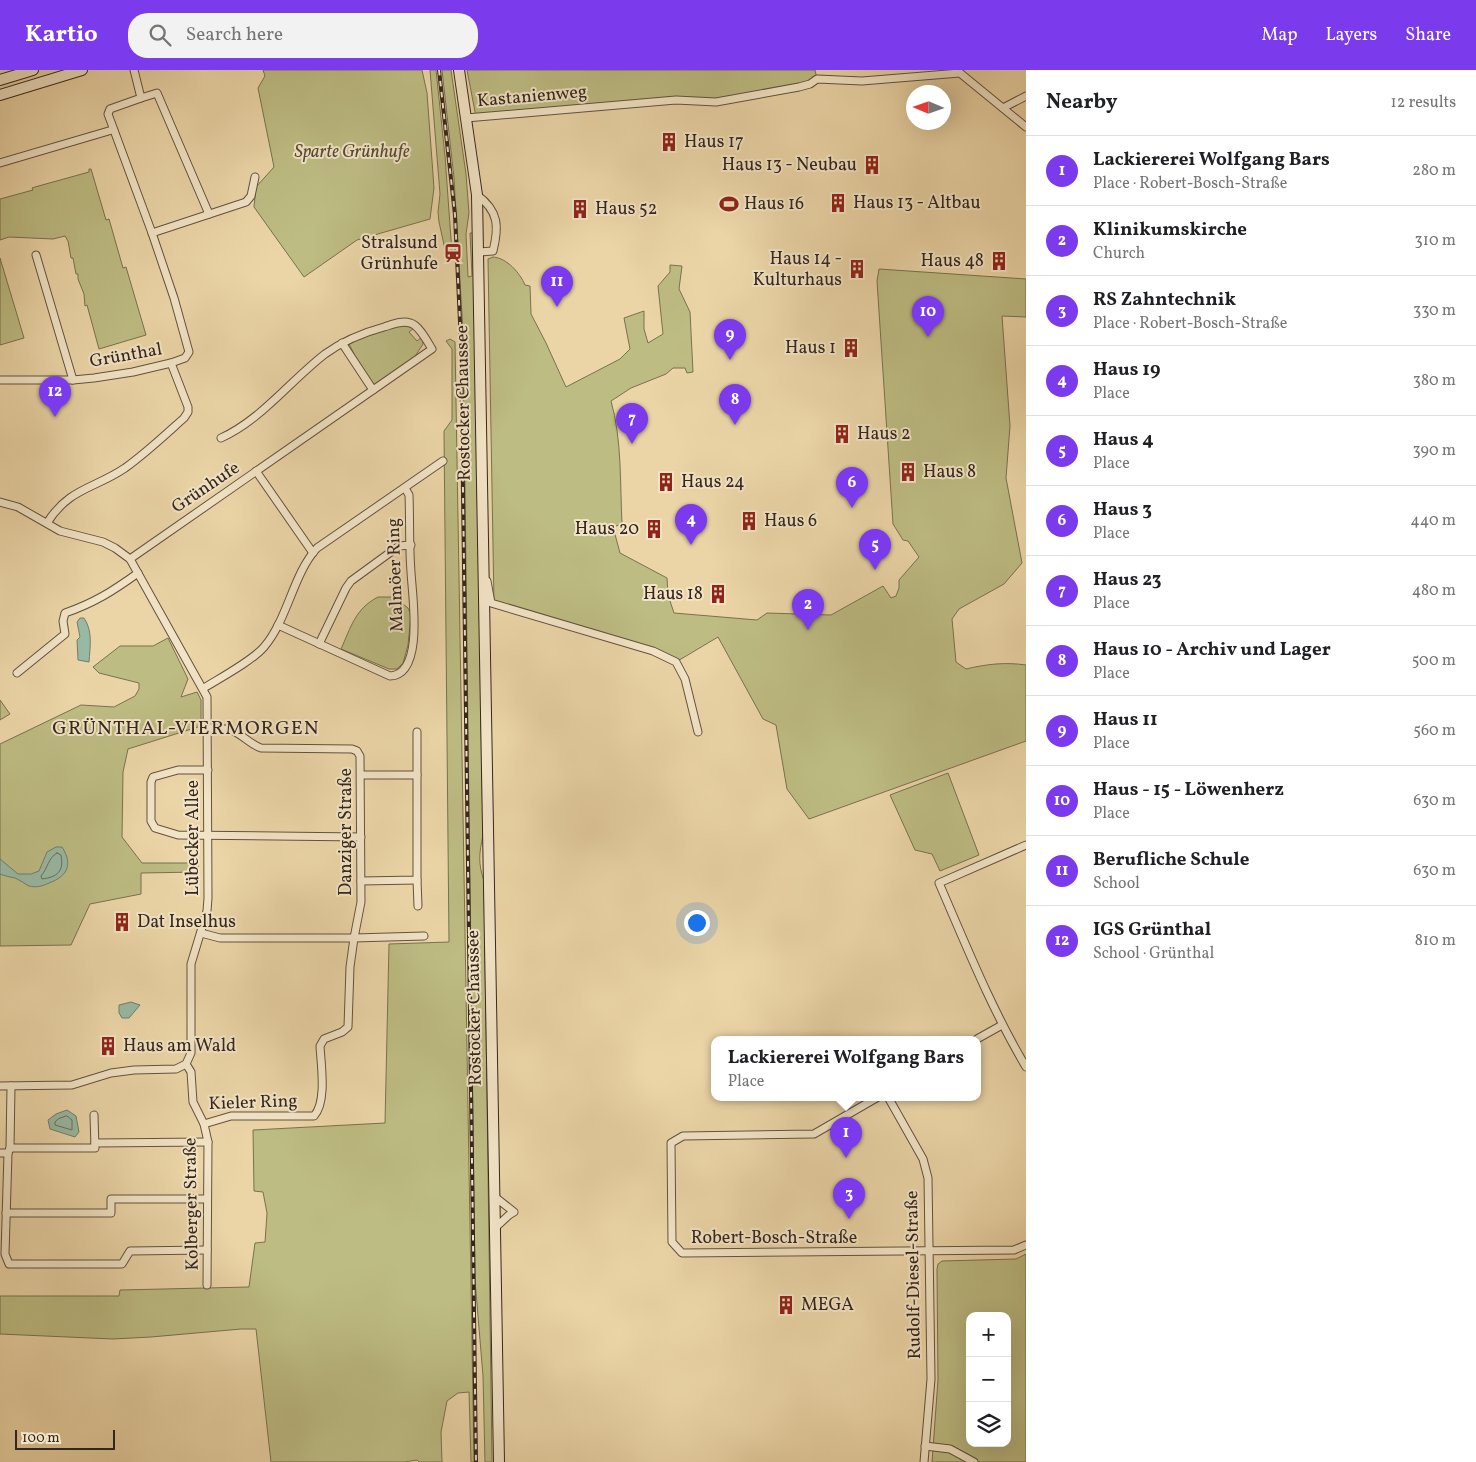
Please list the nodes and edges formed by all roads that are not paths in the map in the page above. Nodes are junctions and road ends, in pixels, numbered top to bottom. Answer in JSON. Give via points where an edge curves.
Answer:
{"nodes":[{"id":1,"x":33,"y":70,"type":"edge"},
{"id":2,"x":82,"y":70,"type":"edge"},
{"id":3,"x":134,"y":70,"type":"edge"},
{"id":4,"x":459,"y":70,"type":"edge"},
{"id":5,"x":0,"y":80,"type":"edge"},
{"id":6,"x":0,"y":95,"type":"edge"},
{"id":7,"x":1026,"y":96,"type":"edge"},
{"id":8,"x":141,"y":98,"type":"junction"},
{"id":9,"x":1003,"y":108,"type":"junction"},
{"id":10,"x":466,"y":118,"type":"junction"},
{"id":11,"x":1026,"y":127,"type":"edge"},
{"id":12,"x":112,"y":130,"type":"junction"},
{"id":13,"x":0,"y":163,"type":"edge"},
{"id":14,"x":255,"y":177,"type":"dead end"},
{"id":15,"x":477,"y":195,"type":"junction"},
{"id":16,"x":209,"y":214,"type":"junction"},
{"id":17,"x":152,"y":233,"type":"junction"},
{"id":18,"x":478,"y":252,"type":"junction"},
{"id":19,"x":36,"y":255,"type":"dead end"},
{"id":20,"x":342,"y":343,"type":"junction"},
{"id":21,"x":171,"y":363,"type":"junction"},
{"id":22,"x":0,"y":380,"type":"edge"},
{"id":23,"x":73,"y":380,"type":"junction"},
{"id":24,"x":373,"y":390,"type":"junction"},
{"id":25,"x":221,"y":438,"type":"dead end"},
{"id":26,"x":443,"y":461,"type":"dead end"},
{"id":27,"x":256,"y":471,"type":"junction"},
{"id":28,"x":405,"y":488,"type":"junction"},
{"id":29,"x":0,"y":502,"type":"edge"},
{"id":30,"x":48,"y":523,"type":"junction"},
{"id":31,"x":411,"y":545,"type":"junction"},
{"id":32,"x":313,"y":553,"type":"junction"},
{"id":33,"x":483,"y":554,"type":"junction"},
{"id":34,"x":130,"y":559,"type":"junction"},
{"id":35,"x":138,"y":573,"type":"junction"},
{"id":36,"x":278,"y":625,"type":"junction"},
{"id":37,"x":319,"y":644,"type":"junction"},
{"id":38,"x":17,"y":673,"type":"dead end"},
{"id":39,"x":204,"y":688,"type":"junction"},
{"id":40,"x":208,"y":728,"type":"junction"},
{"id":41,"x":417,"y":732,"type":"dead end"},
{"id":42,"x":698,"y":732,"type":"dead end"},
{"id":43,"x":208,"y":770,"type":"junction"},
{"id":44,"x":361,"y":775,"type":"junction"},
{"id":45,"x":417,"y":775,"type":"junction"},
{"id":46,"x":208,"y":836,"type":"junction"},
{"id":47,"x":361,"y":837,"type":"junction"},
{"id":48,"x":1026,"y":844,"type":"edge"},
{"id":49,"x":362,"y":880,"type":"junction"},
{"id":50,"x":417,"y":880,"type":"junction"},
{"id":51,"x":418,"y":906,"type":"dead end"},
{"id":52,"x":201,"y":933,"type":"junction"},
{"id":53,"x":424,"y":936,"type":"dead end"},
{"id":54,"x":354,"y":938,"type":"junction"},
{"id":55,"x":1002,"y":1025,"type":"junction"},
{"id":56,"x":981,"y":1037,"type":"edge"},
{"id":57,"x":186,"y":1064,"type":"junction"},
{"id":58,"x":1026,"y":1067,"type":"edge"},
{"id":59,"x":0,"y":1086,"type":"edge"},
{"id":60,"x":11,"y":1086,"type":"junction"},
{"id":61,"x":871,"y":1101,"type":"edge"},
{"id":62,"x":890,"y":1101,"type":"edge"},
{"id":63,"x":94,"y":1115,"type":"dead end"},
{"id":64,"x":204,"y":1124,"type":"junction"},
{"id":65,"x":208,"y":1142,"type":"junction"},
{"id":66,"x":95,"y":1143,"type":"junction"},
{"id":67,"x":6,"y":1151,"type":"edge"},
{"id":68,"x":495,"y":1197,"type":"junction"},
{"id":69,"x":207,"y":1199,"type":"junction"},
{"id":70,"x":3,"y":1203,"type":"edge"},
{"id":71,"x":6,"y":1213,"type":"junction"},
{"id":72,"x":495,"y":1228,"type":"junction"},
{"id":73,"x":1026,"y":1245,"type":"edge"},
{"id":74,"x":207,"y":1250,"type":"junction"},
{"id":75,"x":929,"y":1251,"type":"junction"},
{"id":76,"x":3,"y":1254,"type":"edge"},
{"id":77,"x":207,"y":1285,"type":"dead end"},
{"id":78,"x":925,"y":1446,"type":"junction"},
{"id":79,"x":499,"y":1462,"type":"edge"},
{"id":80,"x":924,"y":1462,"type":"edge"},
{"id":81,"x":974,"y":1462,"type":"edge"}],
"edges":[{"from":1,"to":5,"type":"main road"},
{"from":2,"to":6,"type":"main road"},
{"from":3,"to":8,"type":"street"},
{"from":4,"to":10,"type":"main road","name":"Rostocker Chaussee"},
{"from":7,"to":9,"type":"street"},
{"from":8,"to":12,"type":"street","via":[[110,109]]},
{"from":8,"to":16,"type":"street","via":[[157,93]]},
{"from":9,"to":10,"type":"street","name":"Kastanienweg","via":[[960,73],[862,81],[817,79],[798,87],[716,102],[676,100]]},
{"from":9,"to":11,"type":"street","name":"Kastanienweg"},
{"from":10,"to":15,"type":"main road","name":"Rostocker Chaussee"},
{"from":12,"to":13,"type":"street"},
{"from":12,"to":17,"type":"street"},
{"from":14,"to":16,"type":"street","via":[[251,196],[246,202]]},
{"from":15,"to":18,"type":"main road","name":"Rostocker Chaussee"},
{"from":15,"to":18,"type":"street","via":[[496,216],[493,251]]},
{"from":16,"to":17,"type":"street"},
{"from":17,"to":21,"type":"street","name":"Grünthal","via":[[189,352],[185,358]]},
{"from":18,"to":33,"type":"main road","name":"Rostocker Chaussee"},
{"from":19,"to":23,"type":"street"},
{"from":20,"to":24,"type":"street"},
{"from":20,"to":24,"type":"street","name":"Grünhufe","via":[[359,334],[410,322],[432,349]]},
{"from":20,"to":25,"type":"street","name":"Grünhufe","via":[[250,419]]},
{"from":21,"to":23,"type":"street","name":"Grünthal"},
{"from":21,"to":30,"type":"street","via":[[188,407],[184,418],[126,467],[67,499]]},
{"from":22,"to":23,"type":"street","name":"Grünthal"},
{"from":24,"to":27,"type":"street","name":"Grünhufe"},
{"from":26,"to":28,"type":"street","name":"Malmöer Ring"},
{"from":27,"to":32,"type":"street"},
{"from":27,"to":34,"type":"street","name":"Grünhufe"},
{"from":28,"to":31,"type":"street","name":"Malmöer Ring","via":[[409,495]]},
{"from":28,"to":32,"type":"street","name":"Malmöer Ring"},
{"from":29,"to":30,"type":"street","via":[[18,507]]},
{"from":30,"to":34,"type":"street","via":[[60,530],[103,542]]},
{"from":31,"to":37,"type":"street","via":[[399,546],[351,581]]},
{"from":31,"to":37,"type":"street","name":"Malmöer Ring","via":[[414,629],[408,664],[403,672],[390,676]]},
{"from":32,"to":36,"type":"street","name":"Malmöer Ring"},
{"from":33,"to":42,"type":"street","name":"Rostocker Chaussee","via":[[491,603],[653,651],[676,662],[685,679]]},
{"from":33,"to":68,"type":"main road","name":"Rostocker Chaussee"},
{"from":34,"to":35,"type":"street","name":"Lübecker Allee"},
{"from":35,"to":38,"type":"street","via":[[89,605],[65,613],[65,634]]},
{"from":35,"to":39,"type":"street","name":"Lübecker Allee"},
{"from":36,"to":37,"type":"street","name":"Malmöer Ring"},
{"from":36,"to":39,"type":"street","name":"Malmöer Ring","via":[[259,652]]},
{"from":39,"to":40,"type":"street","name":"Lübecker Allee"},
{"from":40,"to":43,"type":"street","name":"Lübecker Allee"},
{"from":40,"to":44,"type":"street","name":"Danziger Straße","via":[[234,731],[261,748],[352,749],[360,756]]},
{"from":41,"to":45,"type":"street"},
{"from":43,"to":46,"type":"street","name":"Lübecker Allee"},
{"from":43,"to":46,"type":"street","via":[[178,770],[153,777],[151,782],[151,821],[155,828],[178,835]]},
{"from":44,"to":45,"type":"street"},
{"from":44,"to":47,"type":"street","name":"Danziger Straße"},
{"from":45,"to":50,"type":"street"},
{"from":46,"to":47,"type":"street"},
{"from":46,"to":52,"type":"street","name":"Lübecker Allee","via":[[208,898]]},
{"from":47,"to":49,"type":"street","name":"Danziger Straße"},
{"from":48,"to":55,"type":"street","via":[[939,883]]},
{"from":49,"to":50,"type":"street"},
{"from":49,"to":54,"type":"street","name":"Danziger Straße"},
{"from":50,"to":51,"type":"street"},
{"from":52,"to":54,"type":"street","via":[[220,938]]},
{"from":52,"to":57,"type":"street","name":"Lübecker Allee","via":[[191,964],[191,1053]]},
{"from":53,"to":54,"type":"street"},
{"from":54,"to":64,"type":"street","name":"Kieler Ring","via":[[348,1027],[324,1038],[320,1046],[321,1101],[314,1116],[231,1116]]},
{"from":55,"to":56,"type":"street"},
{"from":55,"to":58,"type":"street"},
{"from":57,"to":60,"type":"street","via":[[176,1069],[111,1073],[72,1085]]},
{"from":57,"to":64,"type":"street","name":"Kieler Ring","via":[[191,1072],[193,1102]]},
{"from":59,"to":60,"type":"street"},
{"from":60,"to":67,"type":"street"},
{"from":61,"to":75,"type":"street","name":"Robert-Bosch-Straße","via":[[814,1134],[683,1136],[671,1143],[672,1242],[682,1254]]},
{"from":62,"to":75,"type":"street","name":"Rudolf-Diesel-Straße","via":[[926,1167]]},
{"from":63,"to":66,"type":"street"},
{"from":64,"to":65,"type":"street","name":"Kolberger Straße"},
{"from":65,"to":66,"type":"street"},
{"from":65,"to":69,"type":"street","name":"Kolberger Straße"},
{"from":66,"to":67,"type":"street","via":[[95,1148]]},
{"from":67,"to":70,"type":"street"},
{"from":68,"to":72,"type":"main road","name":"Rostocker Chaussee"},
{"from":68,"to":72,"type":"street","via":[[514,1212]]},
{"from":69,"to":71,"type":"street","via":[[111,1199],[111,1213]]},
{"from":69,"to":74,"type":"street","name":"Kolberger Straße"},
{"from":70,"to":71,"type":"street"},
{"from":71,"to":76,"type":"street"},
{"from":72,"to":79,"type":"main road","name":"Rostocker Chaussee"},
{"from":73,"to":75,"type":"street","via":[[1014,1250]]},
{"from":74,"to":76,"type":"street","via":[[130,1251],[122,1264],[9,1264]]},
{"from":74,"to":77,"type":"street","name":"Kolberger Straße"},
{"from":75,"to":78,"type":"street","name":"Rudolf-Diesel-Straße","via":[[931,1379]]},
{"from":78,"to":80,"type":"street","name":"Rudolf-Diesel-Straße"},
{"from":78,"to":81,"type":"street","via":[[950,1449]]}]}
